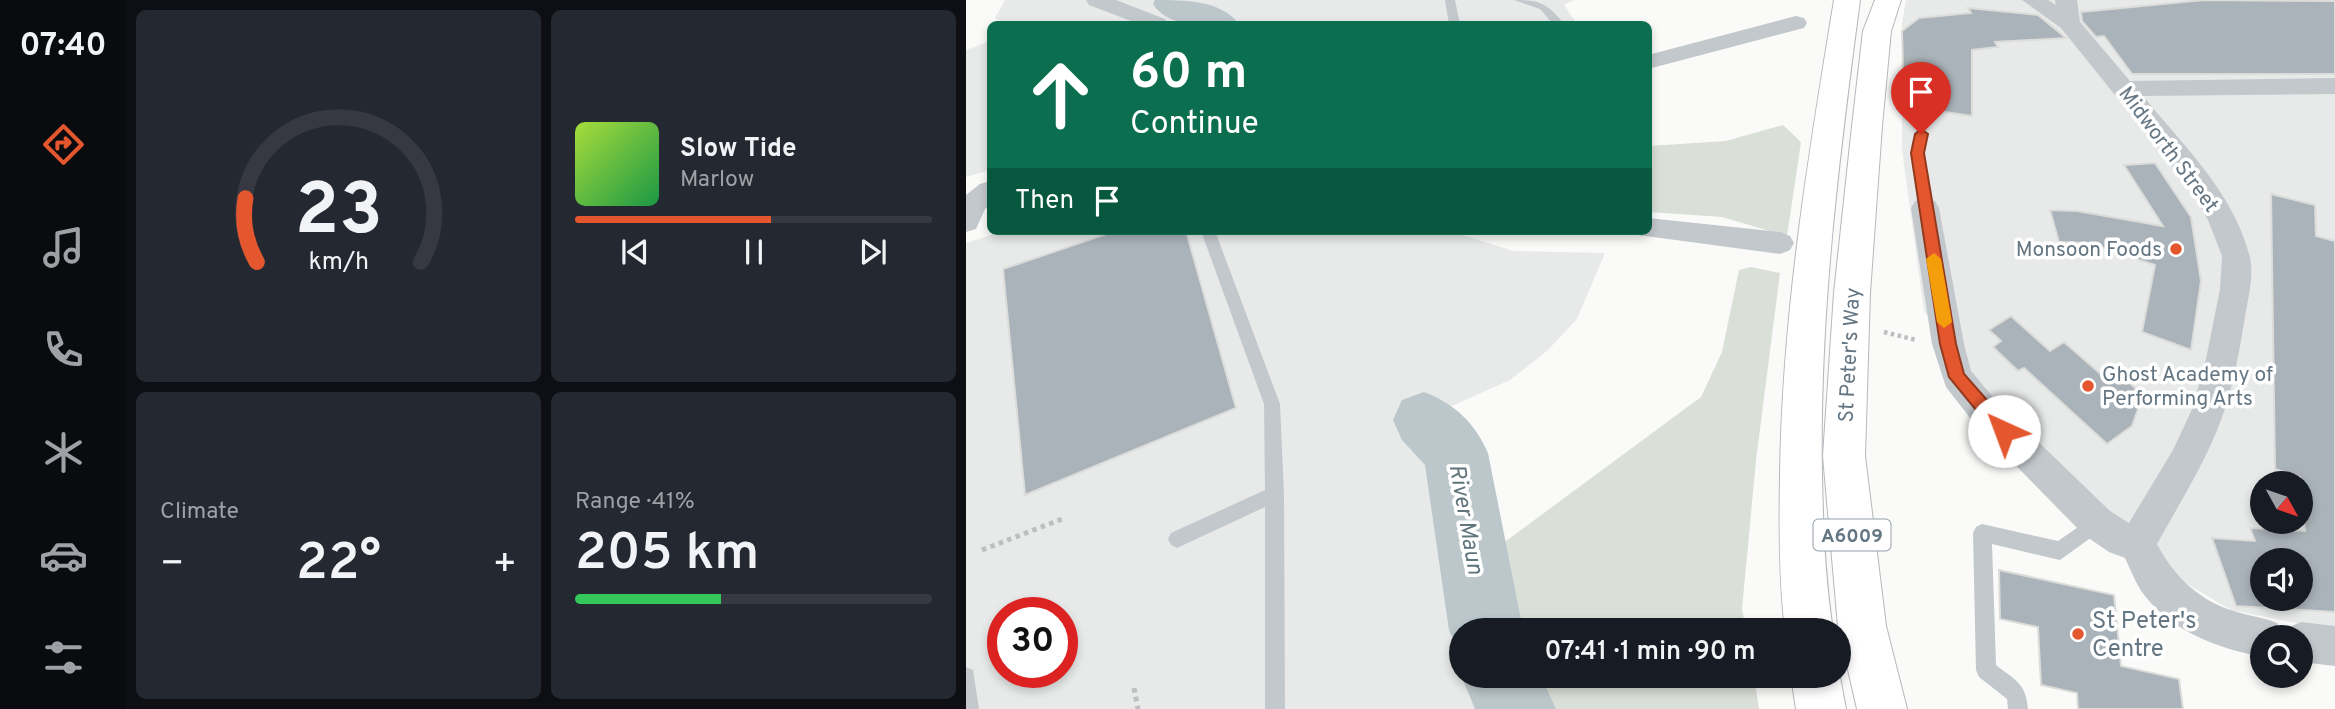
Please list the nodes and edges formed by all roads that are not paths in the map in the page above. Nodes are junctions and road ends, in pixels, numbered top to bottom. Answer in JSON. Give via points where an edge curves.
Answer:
{"nodes":[{"id":1,"x":1097,"y":0,"type":"edge"},
{"id":2,"x":1157,"y":0,"type":"edge"},
{"id":3,"x":1450,"y":0,"type":"edge"},
{"id":4,"x":1519,"y":0,"type":"edge"},
{"id":5,"x":1847,"y":0,"type":"edge"},
{"id":6,"x":1888,"y":0,"type":"edge"},
{"id":7,"x":2032,"y":0,"type":"edge"},
{"id":8,"x":2067,"y":12,"type":"edge"},
{"id":9,"x":1133,"y":13,"type":"junction"},
{"id":10,"x":1150,"y":21,"type":"edge"},
{"id":11,"x":1454,"y":21,"type":"edge"},
{"id":12,"x":1556,"y":21,"type":"edge"},
{"id":13,"x":1789,"y":32,"type":"dead end"},
{"id":14,"x":1652,"y":61,"type":"edge"},
{"id":15,"x":2335,"y":86,"type":"edge"},
{"id":16,"x":2123,"y":89,"type":"junction"},
{"id":17,"x":1921,"y":134,"type":"dead end"},
{"id":18,"x":987,"y":193,"type":"edge"},
{"id":19,"x":1925,"y":208,"type":"joint"},
{"id":20,"x":966,"y":222,"type":"edge"},
{"id":21,"x":1652,"y":228,"type":"edge"},
{"id":22,"x":1209,"y":235,"type":"edge"},
{"id":23,"x":1780,"y":243,"type":"dead end"},
{"id":24,"x":1275,"y":494,"type":"junction"},
{"id":25,"x":2097,"y":523,"type":"junction"},
{"id":26,"x":1177,"y":539,"type":"dead end"},
{"id":27,"x":2137,"y":544,"type":"junction"},
{"id":28,"x":1807,"y":618,"type":"edge"},
{"id":29,"x":2250,"y":636,"type":"edge"},
{"id":30,"x":2313,"y":643,"type":"edge"},
{"id":31,"x":2335,"y":646,"type":"edge"},
{"id":32,"x":1818,"y":688,"type":"edge"},
{"id":33,"x":1275,"y":709,"type":"edge"},
{"id":34,"x":1821,"y":709,"type":"edge"},
{"id":35,"x":1882,"y":709,"type":"edge"},
{"id":36,"x":2018,"y":709,"type":"edge"}],
"edges":[{"from":1,"to":9,"type":"street"},
{"from":2,"to":9,"type":"street"},
{"from":3,"to":11,"type":"lane"},
{"from":4,"to":12,"type":"lane","via":[[1544,7]]},
{"from":5,"to":28,"type":"highway","number":"A6009","via":[[1818,187],[1799,415]]},
{"from":6,"to":35,"type":"highway","name":"St Peter's Way","number":"A6009","via":[[1877,32],[1867,126],[1844,456],[1862,626]]},
{"from":7,"to":8,"type":"street","name":"Midworth Street"},
{"from":8,"to":16,"type":"street","name":"Midworth Street"},
{"from":9,"to":10,"type":"street"},
{"from":13,"to":14,"type":"street"},
{"from":15,"to":16,"type":"street"},
{"from":16,"to":27,"type":"street","name":"Midworth Street","via":[[2198,180],[2222,219],[2236,256],[2235,289],[2209,407],[2186,460]]},
{"from":17,"to":19,"type":"lane","via":[[1917,153]]},
{"from":18,"to":20,"type":"street","via":[[974,203]]},
{"from":19,"to":25,"type":"street","via":[[1957,377],[1986,413]]},
{"from":21,"to":23,"type":"street"},
{"from":22,"to":24,"type":"lane","via":[[1272,404]]},
{"from":24,"to":26,"type":"lane"},
{"from":24,"to":33,"type":"lane"},
{"from":25,"to":27,"type":"street"},
{"from":25,"to":36,"type":"lane","via":[[2060,551],[1982,533],[1986,670],[2017,694]]},
{"from":27,"to":29,"type":"street","via":[[2158,582],[2194,616]]},
{"from":30,"to":31,"type":"street"},
{"from":32,"to":34,"type":"highway"}]}
